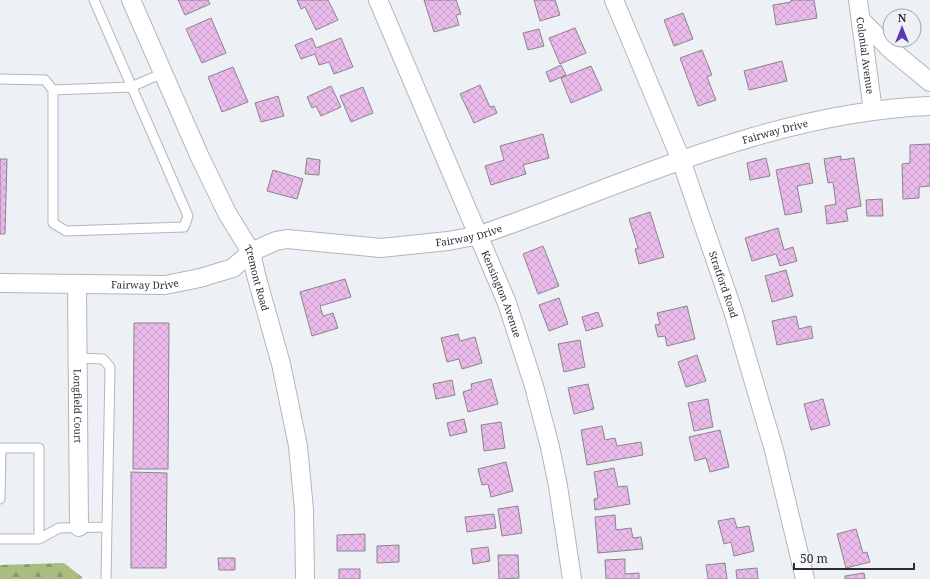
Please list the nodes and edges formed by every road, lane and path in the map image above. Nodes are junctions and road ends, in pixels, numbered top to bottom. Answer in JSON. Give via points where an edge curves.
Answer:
{"nodes":[{"id":1,"x":94,"y":0,"type":"edge"},
{"id":2,"x":131,"y":0,"type":"edge"},
{"id":3,"x":378,"y":0,"type":"edge"},
{"id":4,"x":614,"y":0,"type":"edge"},
{"id":5,"x":858,"y":0,"type":"edge"},
{"id":6,"x":861,"y":20,"type":"junction"},
{"id":7,"x":163,"y":73,"type":"junction"},
{"id":8,"x":0,"y":79,"type":"edge"},
{"id":9,"x":930,"y":82,"type":"edge"},
{"id":10,"x":131,"y":87,"type":"junction"},
{"id":11,"x":53,"y":90,"type":"junction"},
{"id":12,"x":930,"y":106,"type":"edge"},
{"id":13,"x":873,"y":111,"type":"junction"},
{"id":14,"x":681,"y":160,"type":"junction"},
{"id":15,"x":480,"y":235,"type":"junction"},
{"id":16,"x":251,"y":252,"type":"junction"},
{"id":17,"x":0,"y":283,"type":"edge"},
{"id":18,"x":77,"y":285,"type":"junction"},
{"id":19,"x":78,"y":358,"type":"junction"},
{"id":20,"x":0,"y":499,"type":"edge"},
{"id":21,"x":79,"y":527,"type":"junction"},
{"id":22,"x":107,"y":527,"type":"junction"},
{"id":23,"x":0,"y":539,"type":"edge"},
{"id":24,"x":39,"y":539,"type":"junction"},
{"id":25,"x":106,"y":579,"type":"edge"},
{"id":26,"x":306,"y":579,"type":"edge"},
{"id":27,"x":572,"y":579,"type":"edge"},
{"id":28,"x":805,"y":579,"type":"edge"}],
"edges":[{"from":1,"to":10,"type":"lane"},
{"from":2,"to":7,"type":"street","name":"Tremont Road"},
{"from":3,"to":15,"type":"street","name":"Kensington Avenue"},
{"from":4,"to":14,"type":"street","name":"Stratford Road"},
{"from":5,"to":6,"type":"street","name":"Colonial Avenue"},
{"from":6,"to":9,"type":"street","via":[[890,49]]},
{"from":6,"to":13,"type":"street","name":"Colonial Avenue"},
{"from":7,"to":10,"type":"lane"},
{"from":7,"to":16,"type":"street","name":"Tremont Road","via":[[227,213]]},
{"from":8,"to":11,"type":"lane","via":[[44,80]]},
{"from":10,"to":11,"type":"lane"},
{"from":10,"to":11,"type":"lane","via":[[188,216],[184,227],[66,231],[52,223]]},
{"from":12,"to":13,"type":"street","name":"Fairway Drive"},
{"from":13,"to":14,"type":"street","name":"Fairway Drive","via":[[813,121],[757,135]]},
{"from":14,"to":15,"type":"street","name":"Fairway Drive"},
{"from":14,"to":28,"type":"street","name":"Stratford Road","via":[[733,311],[774,450]]},
{"from":15,"to":16,"type":"street","name":"Fairway Drive","via":[[381,248],[287,239]]},
{"from":15,"to":27,"type":"street","name":"Kensington Avenue","via":[[507,303],[534,386],[558,486]]},
{"from":16,"to":18,"type":"street","name":"Fairway Drive","via":[[233,268],[179,282],[145,286]]},
{"from":16,"to":26,"type":"street","name":"Tremont Road","via":[[281,364],[298,446],[304,510]]},
{"from":17,"to":18,"type":"street","name":"Fairway Drive"},
{"from":18,"to":19,"type":"street","name":"Longfield Court"},
{"from":19,"to":21,"type":"street","name":"Longfield Court"},
{"from":19,"to":22,"type":"lane","via":[[103,359],[110,367]]},
{"from":20,"to":24,"type":"lane","via":[[1,448],[39,448]]},
{"from":21,"to":22,"type":"lane"},
{"from":21,"to":24,"type":"lane","via":[[59,528]]},
{"from":22,"to":25,"type":"lane"},
{"from":23,"to":24,"type":"lane"}]}
